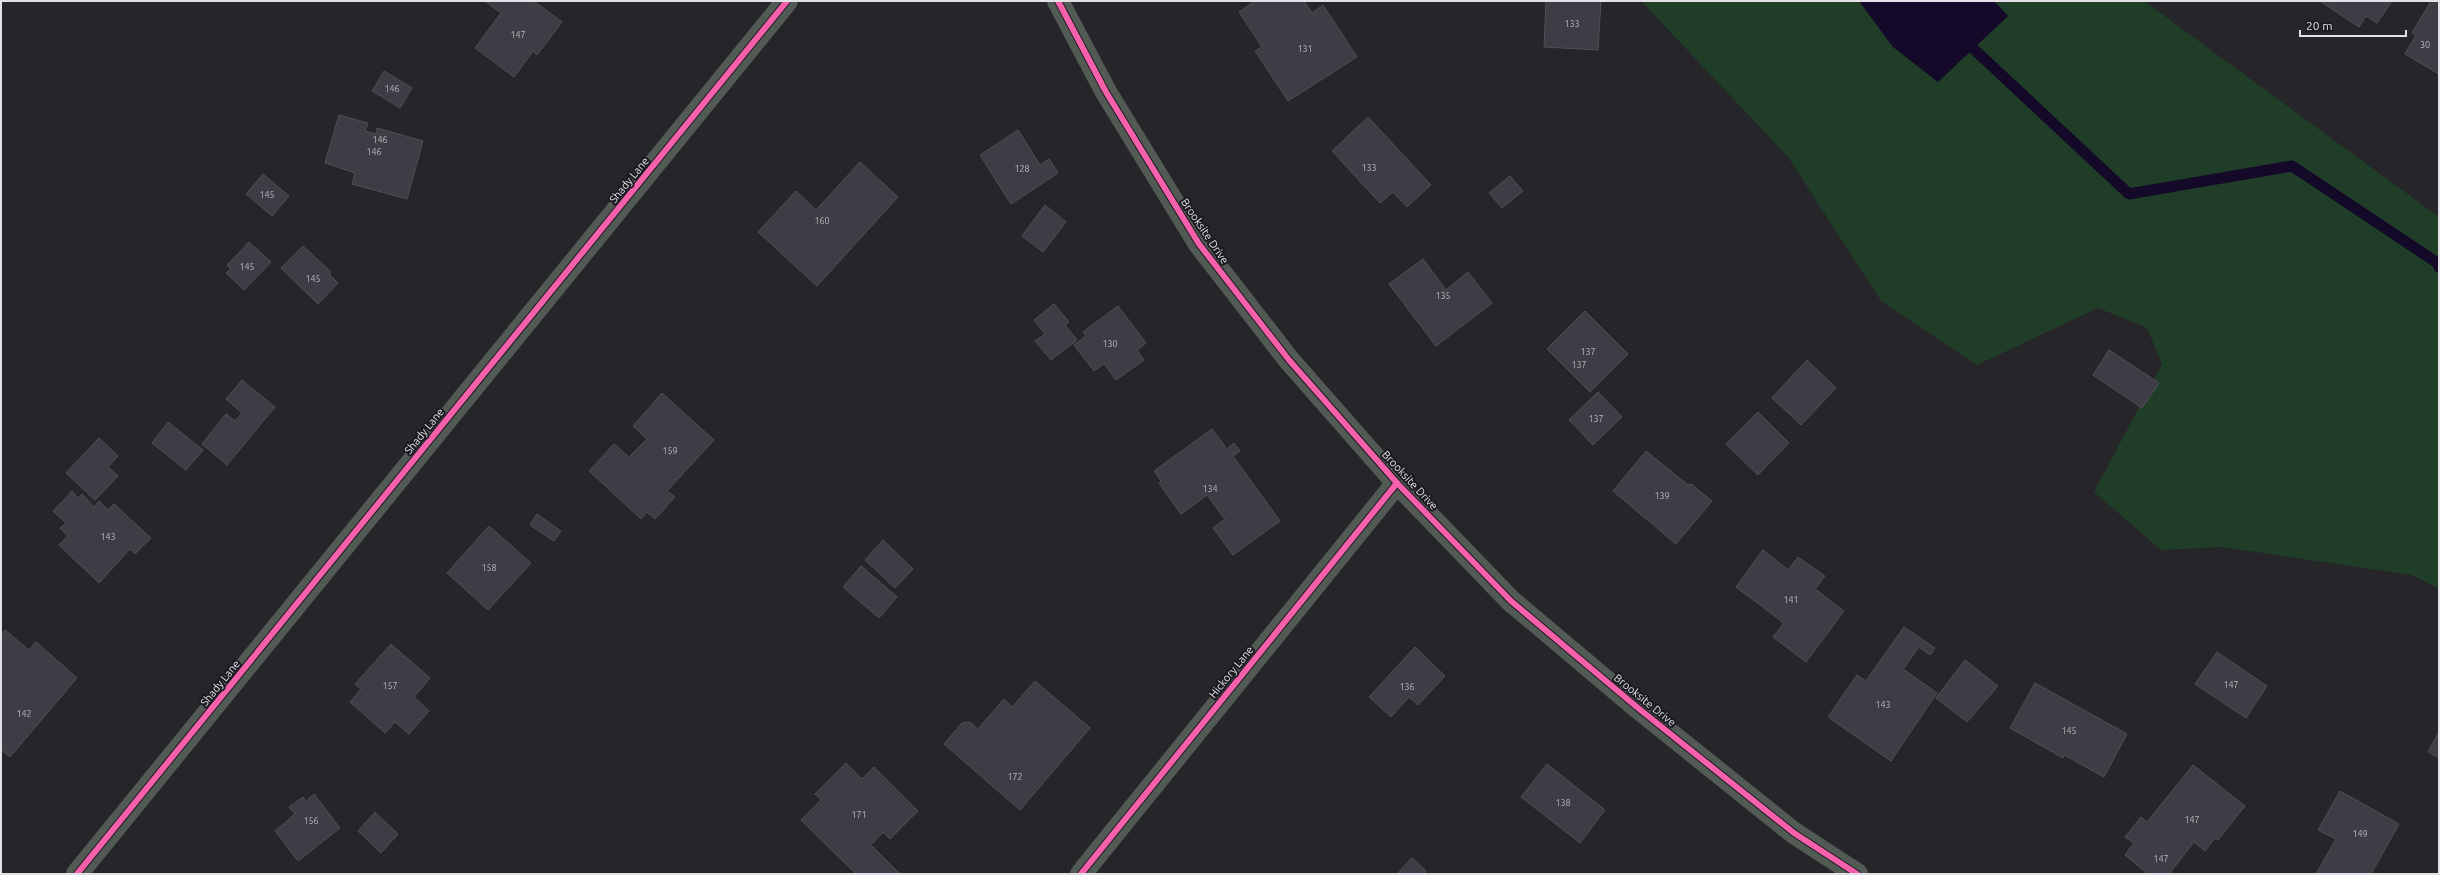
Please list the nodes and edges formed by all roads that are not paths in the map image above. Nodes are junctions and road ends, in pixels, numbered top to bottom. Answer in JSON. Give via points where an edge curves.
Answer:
{"nodes":[{"id":1,"x":787,"y":1,"type":"edge"},
{"id":2,"x":1058,"y":1,"type":"edge"},
{"id":3,"x":1397,"y":483,"type":"junction"},
{"id":4,"x":77,"y":874,"type":"edge"},
{"id":5,"x":1081,"y":874,"type":"edge"},
{"id":6,"x":1857,"y":874,"type":"edge"}],
"edges":[{"from":1,"to":4,"type":"street","name":"Shady Lane"},
{"from":2,"to":3,"type":"street","name":"Brooksite Drive","via":[[1106,92],[1199,244],[1289,360]]},
{"from":3,"to":5,"type":"street","name":"Hickory Lane"},
{"from":3,"to":6,"type":"street","name":"Brooksite Drive","via":[[1523,611],[1638,708],[1794,833]]}]}
